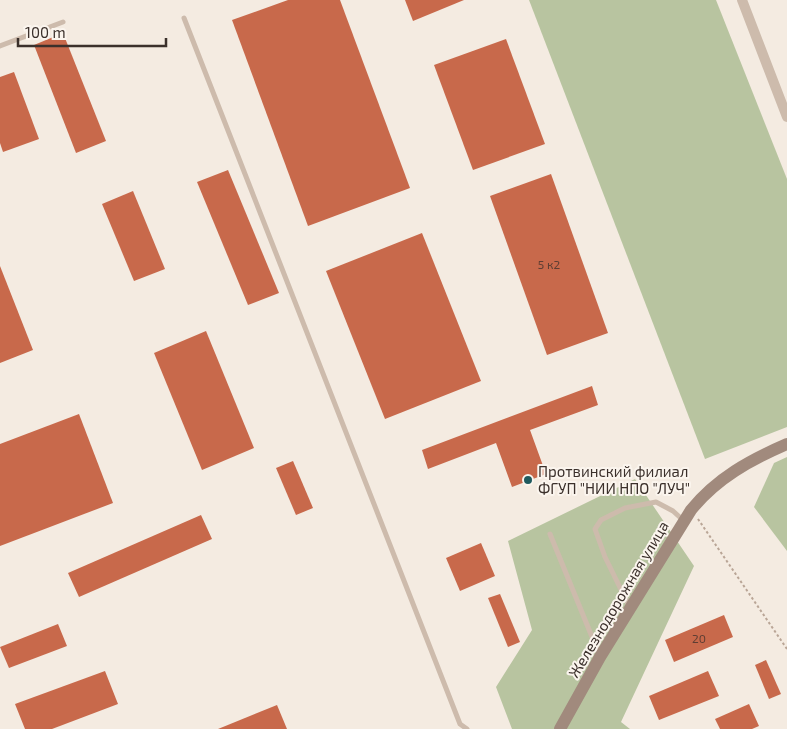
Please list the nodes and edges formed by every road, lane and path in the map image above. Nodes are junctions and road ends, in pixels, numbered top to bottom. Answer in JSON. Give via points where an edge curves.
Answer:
{"nodes":[{"id":1,"x":742,"y":0,"type":"edge"},
{"id":2,"x":184,"y":18,"type":"dead end"},
{"id":3,"x":63,"y":22,"type":"dead end"},
{"id":4,"x":0,"y":46,"type":"edge"},
{"id":5,"x":787,"y":117,"type":"edge"},
{"id":6,"x":787,"y":444,"type":"edge"},
{"id":7,"x":691,"y":510,"type":"junction"},
{"id":8,"x":684,"y":522,"type":"junction"},
{"id":9,"x":550,"y":534,"type":"dead end"},
{"id":10,"x":630,"y":608,"type":"junction"},
{"id":11,"x":787,"y":649,"type":"edge"},
{"id":12,"x":600,"y":657,"type":"junction"},
{"id":13,"x":467,"y":729,"type":"edge"},
{"id":14,"x":560,"y":729,"type":"edge"}],
"edges":[{"from":1,"to":5,"type":"street"},
{"from":2,"to":13,"type":"lane","via":[[460,724]]},
{"from":3,"to":4,"type":"lane"},
{"from":6,"to":7,"type":"street","name":"Железнодорожная улица","via":[[757,457],[724,478]]},
{"from":7,"to":8,"type":"street","name":"Железнодорожная улица"},
{"from":7,"to":11,"type":"path"},
{"from":8,"to":10,"type":"street","name":"Железнодорожная улица"},
{"from":8,"to":10,"type":"lane","via":[[673,511],[656,502],[625,508],[601,520],[595,530]]},
{"from":9,"to":12,"type":"lane"},
{"from":10,"to":12,"type":"street","name":"Железнодорожная улица"},
{"from":12,"to":14,"type":"street","name":"Железнодорожная улица"}]}
